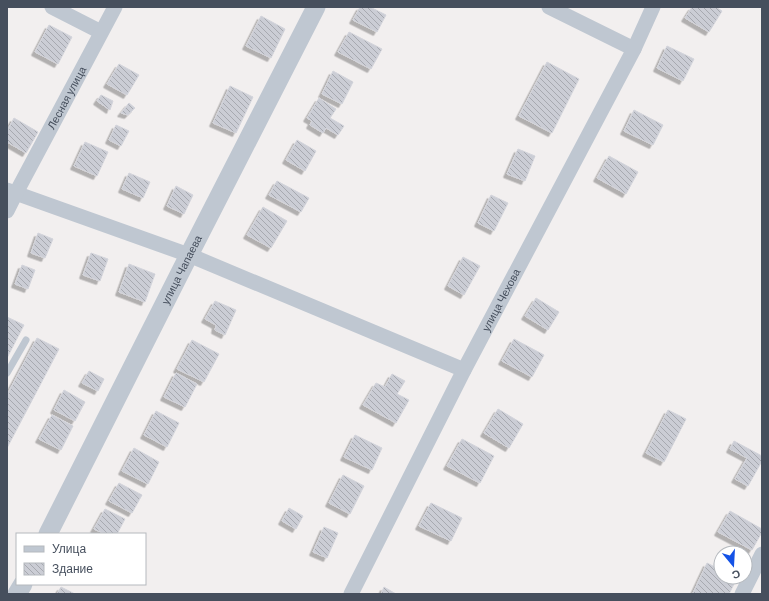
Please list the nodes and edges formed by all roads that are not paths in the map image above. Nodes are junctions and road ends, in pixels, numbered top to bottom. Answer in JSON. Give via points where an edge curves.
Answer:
{"nodes":[{"id":1,"x":52,"y":7,"type":"edge"},
{"id":2,"x":115,"y":7,"type":"edge"},
{"id":3,"x":316,"y":7,"type":"edge"},
{"id":4,"x":549,"y":7,"type":"edge"},
{"id":5,"x":653,"y":7,"type":"edge"},
{"id":6,"x":101,"y":32,"type":"junction"},
{"id":7,"x":634,"y":49,"type":"junction"},
{"id":8,"x":11,"y":192,"type":"edge"},
{"id":9,"x":7,"y":211,"type":"edge"},
{"id":10,"x":189,"y":255,"type":"junction"},
{"id":11,"x":26,"y":340,"type":"dead end"},
{"id":12,"x":464,"y":370,"type":"junction"},
{"id":13,"x":7,"y":374,"type":"edge"},
{"id":14,"x":49,"y":533,"type":"edge"},
{"id":15,"x":762,"y":554,"type":"edge"},
{"id":16,"x":351,"y":594,"type":"edge"},
{"id":17,"x":742,"y":594,"type":"edge"}],
"edges":[{"from":1,"to":6,"type":"street"},
{"from":2,"to":6,"type":"street","name":"Лесная улица"},
{"from":3,"to":10,"type":"street","name":"улица Чапаева"},
{"from":4,"to":7,"type":"street"},
{"from":5,"to":7,"type":"street","name":"улица Чехова"},
{"from":6,"to":8,"type":"street","name":"Лесная улица"},
{"from":7,"to":12,"type":"street","name":"улица Чехова"},
{"from":8,"to":9,"type":"street","name":"Лесная улица"},
{"from":8,"to":10,"type":"street"},
{"from":10,"to":12,"type":"street"},
{"from":10,"to":14,"type":"street","name":"улица Чапаева"},
{"from":11,"to":13,"type":"lane"},
{"from":12,"to":16,"type":"street","name":"улица Чехова"},
{"from":15,"to":17,"type":"street"}]}
